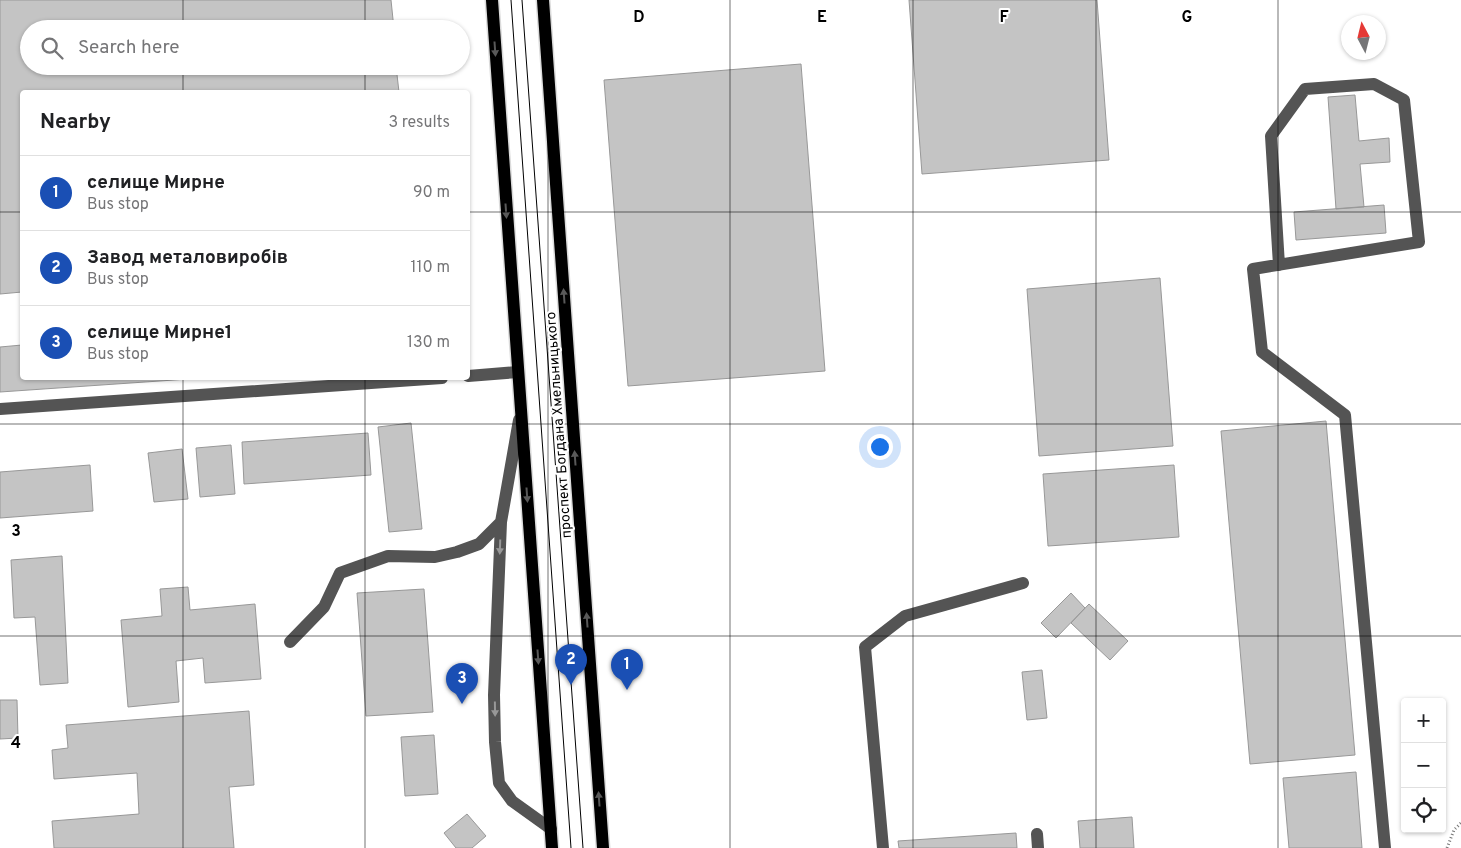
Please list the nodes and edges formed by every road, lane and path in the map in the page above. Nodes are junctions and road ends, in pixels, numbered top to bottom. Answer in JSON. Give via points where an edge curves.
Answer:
{"nodes":[{"id":1,"x":492,"y":0,"type":"edge"},
{"id":2,"x":543,"y":0,"type":"edge"},
{"id":3,"x":1279,"y":265,"type":"junction"},
{"id":4,"x":518,"y":372,"type":"junction"},
{"id":5,"x":470,"y":376,"type":"edge"},
{"id":6,"x":413,"y":380,"type":"edge"},
{"id":7,"x":0,"y":409,"type":"edge"},
{"id":8,"x":521,"y":412,"type":"junction"},
{"id":9,"x":501,"y":522,"type":"junction"},
{"id":10,"x":1023,"y":583,"type":"dead end"},
{"id":11,"x":290,"y":642,"type":"dead end"},
{"id":12,"x":1461,"y":823,"type":"edge"},
{"id":13,"x":551,"y":829,"type":"junction"},
{"id":14,"x":1038,"y":834,"type":"dead end"},
{"id":15,"x":552,"y":848,"type":"edge"},
{"id":16,"x":603,"y":848,"type":"edge"},
{"id":17,"x":883,"y":848,"type":"edge"},
{"id":18,"x":1038,"y":848,"type":"edge"},
{"id":19,"x":1385,"y":848,"type":"edge"},
{"id":20,"x":1447,"y":848,"type":"edge"}],
"edges":[{"from":1,"to":4,"type":"main road","one_way":true},
{"from":16,"to":2,"type":"main road","name":"проспект Богдана Хмельницького","one_way":true},
{"from":3,"to":3,"type":"lane","via":[[1419,242],[1404,100],[1374,84],[1305,89],[1271,136]]},
{"from":3,"to":19,"type":"lane","via":[[1253,269],[1262,352],[1345,414]]},
{"from":4,"to":5,"type":"lane"},
{"from":4,"to":8,"type":"main road"},
{"from":6,"to":7,"type":"lane"},
{"from":8,"to":9,"type":"lane"},
{"from":8,"to":13,"type":"main road","one_way":true},
{"from":9,"to":11,"type":"lane","via":[[479,544],[457,552],[435,556],[388,556],[340,573],[324,607]]},
{"from":9,"to":13,"type":"lane","one_way":true,"via":[[494,695],[499,783],[512,800]]},
{"from":10,"to":17,"type":"lane","via":[[905,616],[865,647]]},
{"from":12,"to":20,"type":"path","via":[[1454,830]]},
{"from":13,"to":15,"type":"main road"},
{"from":14,"to":18,"type":"lane"}]}
